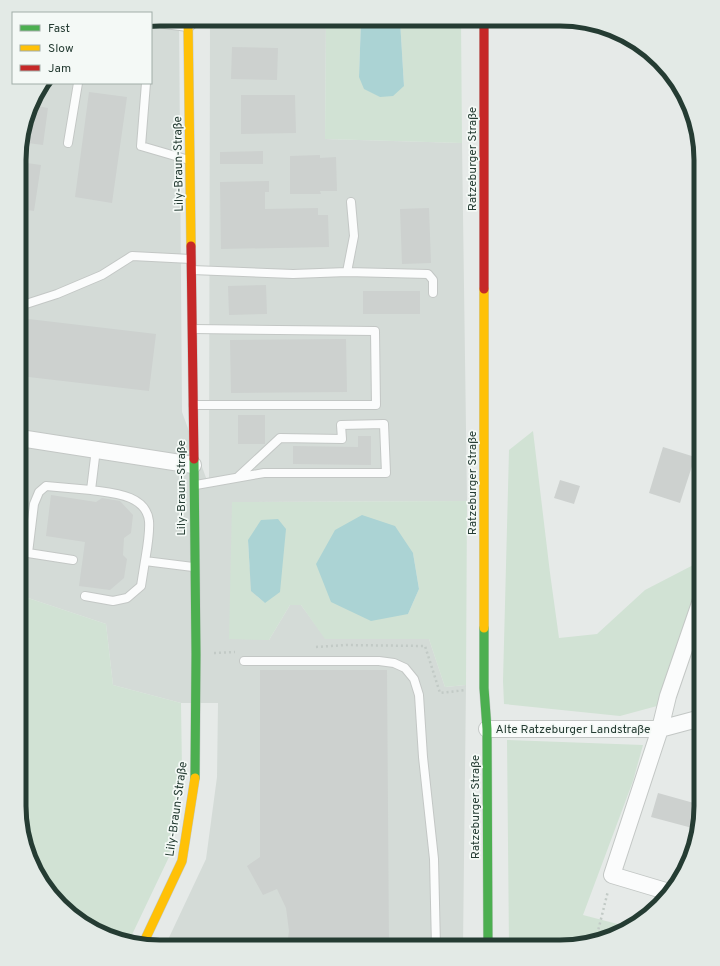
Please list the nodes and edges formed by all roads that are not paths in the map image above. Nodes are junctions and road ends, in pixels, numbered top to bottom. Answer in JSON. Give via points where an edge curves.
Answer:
{"nodes":[{"id":1,"x":188,"y":26,"type":"edge"},
{"id":2,"x":484,"y":26,"type":"edge"},
{"id":3,"x":78,"y":84,"type":"edge"},
{"id":4,"x":146,"y":84,"type":"edge"},
{"id":5,"x":68,"y":143,"type":"dead end"},
{"id":6,"x":190,"y":160,"type":"junction"},
{"id":7,"x":351,"y":202,"type":"dead end"},
{"id":8,"x":191,"y":259,"type":"junction"},
{"id":9,"x":192,"y":270,"type":"junction"},
{"id":10,"x":347,"y":272,"type":"junction"},
{"id":11,"x":433,"y":293,"type":"dead end"},
{"id":12,"x":26,"y":304,"type":"edge"},
{"id":13,"x":192,"y":329,"type":"junction"},
{"id":14,"x":193,"y":405,"type":"junction"},
{"id":15,"x":26,"y":439,"type":"edge"},
{"id":16,"x":96,"y":449,"type":"junction"},
{"id":17,"x":193,"y":465,"type":"junction"},
{"id":18,"x":238,"y":477,"type":"junction"},
{"id":19,"x":193,"y":486,"type":"junction"},
{"id":20,"x":91,"y":490,"type":"junction"},
{"id":21,"x":73,"y":560,"type":"dead end"},
{"id":22,"x":145,"y":561,"type":"junction"},
{"id":23,"x":194,"y":567,"type":"junction"},
{"id":24,"x":85,"y":596,"type":"dead end"},
{"id":25,"x":694,"y":620,"type":"edge"},
{"id":26,"x":244,"y":661,"type":"dead end"},
{"id":27,"x":694,"y":720,"type":"edge"},
{"id":28,"x":487,"y":729,"type":"junction"},
{"id":29,"x":660,"y":729,"type":"junction"},
{"id":30,"x":664,"y":890,"type":"edge"},
{"id":31,"x":145,"y":939,"type":"edge"},
{"id":32,"x":436,"y":940,"type":"edge"},
{"id":33,"x":488,"y":940,"type":"edge"}],
"edges":[{"from":1,"to":6,"type":"street","name":"Lily-Braun-Straße"},
{"from":2,"to":28,"type":"street","name":"Ratzeburger Straße","via":[[484,688]]},
{"from":3,"to":5,"type":"lane"},
{"from":4,"to":6,"type":"lane","via":[[141,146]]},
{"from":6,"to":8,"type":"street","name":"Lily-Braun-Straße"},
{"from":7,"to":10,"type":"lane","via":[[354,236]]},
{"from":8,"to":9,"type":"street","name":"Lily-Braun-Straße"},
{"from":8,"to":12,"type":"lane","via":[[132,256],[102,275]]},
{"from":9,"to":10,"type":"lane","via":[[293,274]]},
{"from":9,"to":13,"type":"street","name":"Lily-Braun-Straße"},
{"from":10,"to":11,"type":"lane","via":[[428,274],[433,280]]},
{"from":13,"to":14,"type":"street","name":"Lily-Braun-Straße"},
{"from":13,"to":14,"type":"lane","via":[[375,331],[376,405]]},
{"from":14,"to":17,"type":"street","name":"Lily-Braun-Straße"},
{"from":15,"to":16,"type":"street"},
{"from":16,"to":17,"type":"street"},
{"from":16,"to":20,"type":"lane"},
{"from":17,"to":19,"type":"street","name":"Lily-Braun-Straße"},
{"from":18,"to":18,"type":"lane","via":[[264,473],[386,473],[384,424],[341,424],[342,439],[280,438]]},
{"from":18,"to":19,"type":"lane"},
{"from":19,"to":23,"type":"street","name":"Lily-Braun-Straße"},
{"from":20,"to":21,"type":"lane","via":[[46,486],[38,492],[34,504],[28,553]]},
{"from":20,"to":22,"type":"lane","via":[[127,496],[141,504],[149,520]]},
{"from":22,"to":23,"type":"lane"},
{"from":22,"to":24,"type":"lane","via":[[141,586],[127,598],[113,601]]},
{"from":23,"to":31,"type":"street","name":"Lily-Braun-Straße","via":[[196,776],[182,861]]},
{"from":25,"to":29,"type":"street","name":"Alte Ratzeburger Landstraße","via":[[668,696]]},
{"from":26,"to":32,"type":"lane","via":[[379,661],[405,668],[414,679],[420,695],[423,757],[434,859]]},
{"from":27,"to":29,"type":"street"},
{"from":28,"to":29,"type":"street","name":"Alte Ratzeburger Landstraße"},
{"from":28,"to":33,"type":"street","name":"Ratzeburger Straße"},
{"from":29,"to":30,"type":"street","name":"Alte Ratzeburger Landstraße","via":[[612,875]]}]}
